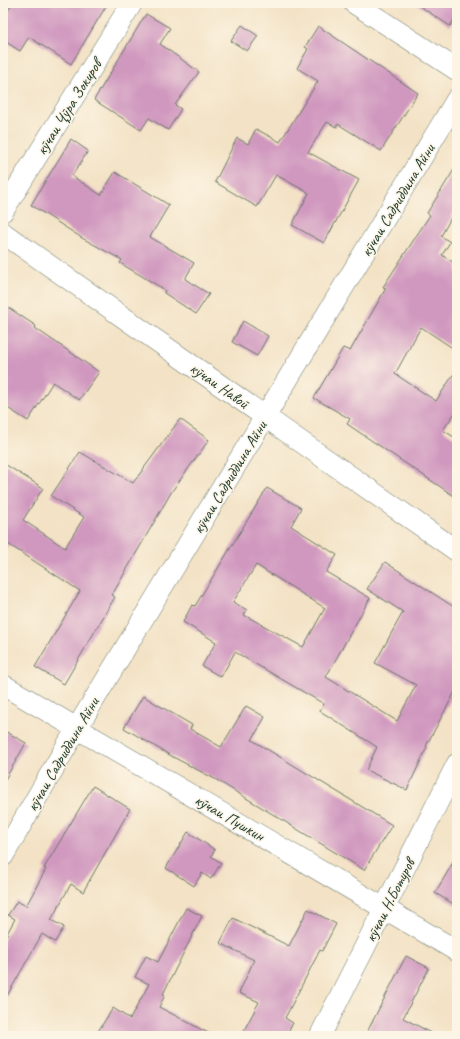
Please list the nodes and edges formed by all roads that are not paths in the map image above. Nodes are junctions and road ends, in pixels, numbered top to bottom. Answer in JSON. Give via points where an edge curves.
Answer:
{"nodes":[{"id":1,"x":132,"y":3,"type":"edge"},
{"id":2,"x":354,"y":3,"type":"edge"},
{"id":3,"x":457,"y":70,"type":"edge"},
{"id":4,"x":457,"y":99,"type":"edge"},
{"id":5,"x":3,"y":211,"type":"edge"},
{"id":6,"x":3,"y":233,"type":"edge"},
{"id":7,"x":266,"y":416,"type":"junction"},
{"id":8,"x":457,"y":550,"type":"edge"},
{"id":9,"x":3,"y":685,"type":"edge"},
{"id":10,"x":77,"y":728,"type":"junction"},
{"id":11,"x":457,"y":764,"type":"edge"},
{"id":12,"x":3,"y":856,"type":"edge"},
{"id":13,"x":385,"y":907,"type":"junction"},
{"id":14,"x":457,"y":951,"type":"edge"},
{"id":15,"x":320,"y":1036,"type":"edge"}],
"edges":[{"from":1,"to":5,"type":"street","name":"кӯчаи Ҷӯра Зокиров"},
{"from":2,"to":3,"type":"street"},
{"from":4,"to":7,"type":"street","name":"кӯчаи Садриддина Айни"},
{"from":6,"to":7,"type":"street","name":"кӯчаи Навоӣ"},
{"from":7,"to":8,"type":"street","name":"кӯчаи Навоӣ"},
{"from":7,"to":10,"type":"street","name":"кӯчаи Садриддина Айни"},
{"from":9,"to":10,"type":"street","name":"кӯчаи Пушкин"},
{"from":10,"to":12,"type":"street","name":"кӯчаи Садриддина Айни"},
{"from":10,"to":13,"type":"street","name":"кӯчаи Пушкин"},
{"from":11,"to":13,"type":"street","name":"кӯчаи Н.Ботуров"},
{"from":13,"to":14,"type":"street","name":"кӯчаи Пушкин"},
{"from":13,"to":15,"type":"street","name":"кӯчаи Н.Ботуров"}]}
